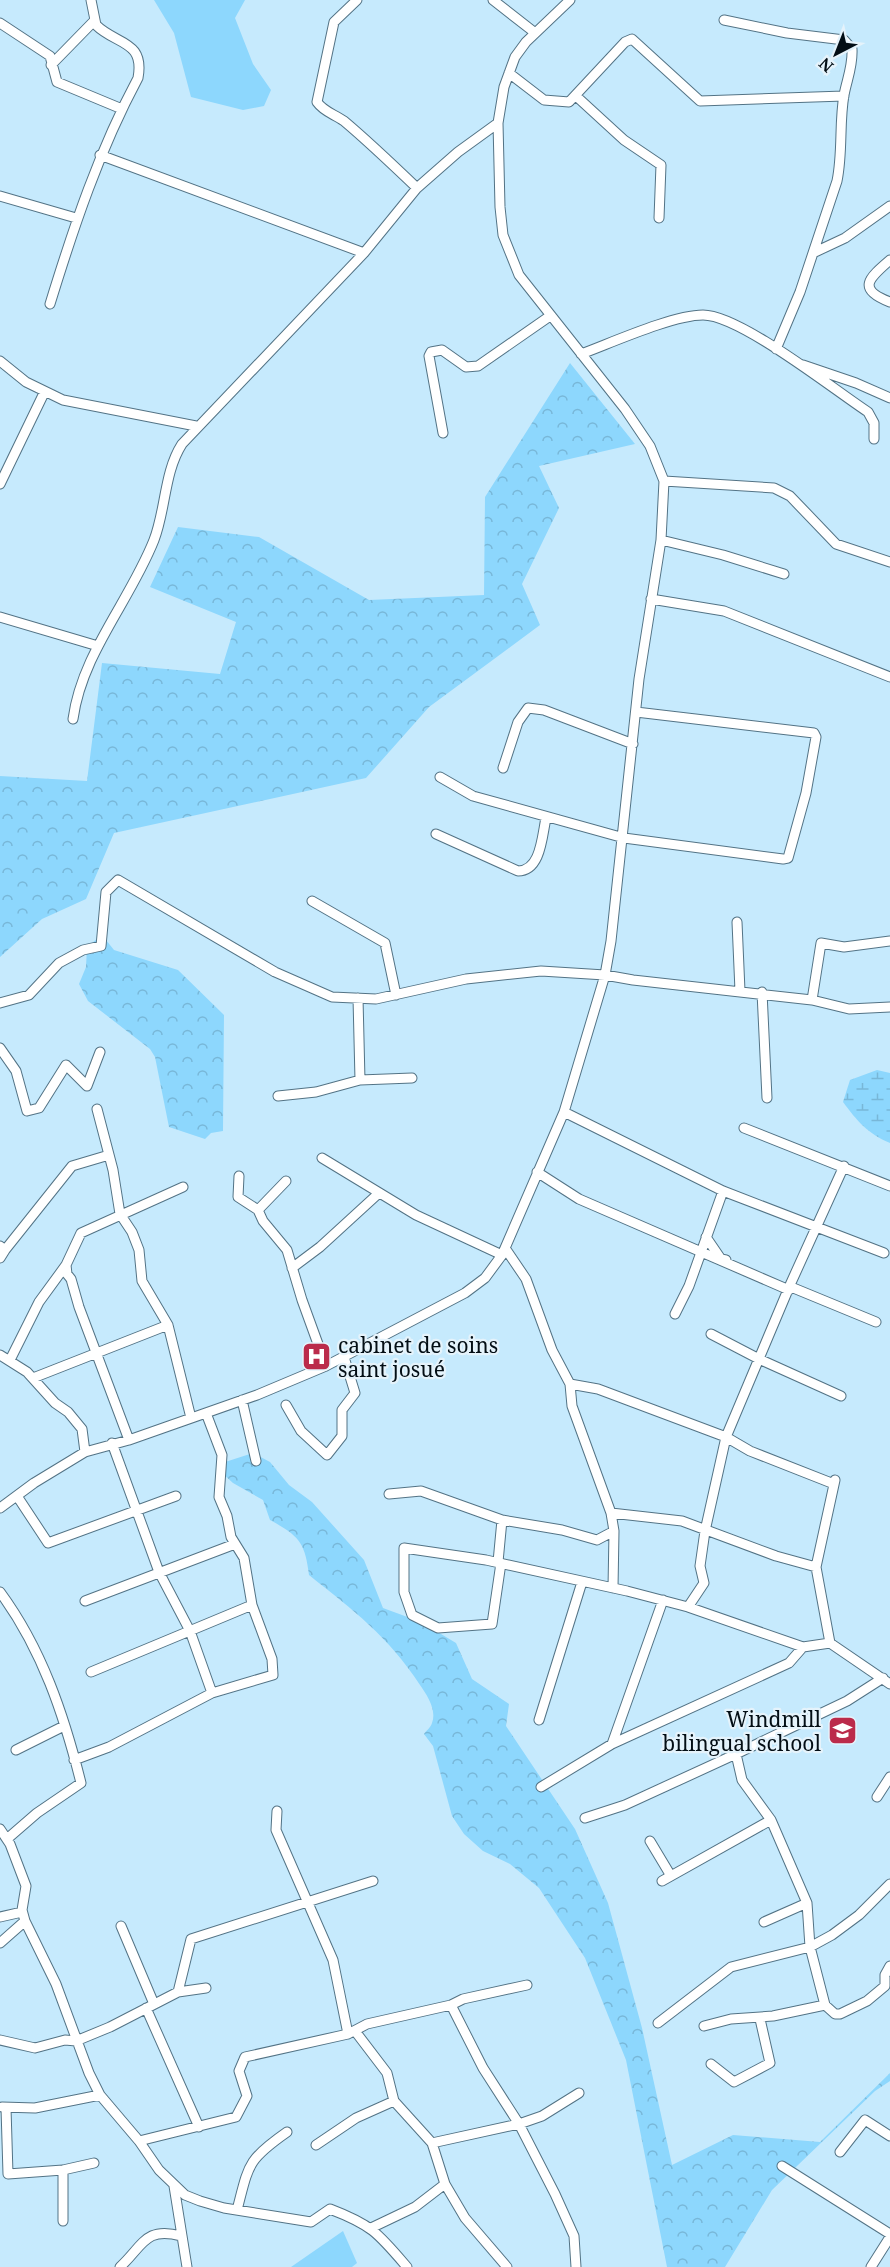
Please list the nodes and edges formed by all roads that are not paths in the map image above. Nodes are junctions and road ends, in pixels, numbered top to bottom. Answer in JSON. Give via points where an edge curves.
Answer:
{"nodes":[{"id":1,"x":91,"y":0,"type":"edge"},
{"id":2,"x":357,"y":0,"type":"edge"},
{"id":3,"x":493,"y":0,"type":"edge"},
{"id":4,"x":570,"y":0,"type":"edge"},
{"id":5,"x":724,"y":20,"type":"dead end"},
{"id":6,"x":94,"y":21,"type":"junction"},
{"id":7,"x":0,"y":23,"type":"edge"},
{"id":8,"x":534,"y":32,"type":"junction"},
{"id":9,"x":51,"y":65,"type":"junction"},
{"id":10,"x":508,"y":72,"type":"junction"},
{"id":11,"x":576,"y":96,"type":"junction"},
{"id":12,"x":844,"y":96,"type":"junction"},
{"id":13,"x":122,"y":109,"type":"junction"},
{"id":14,"x":498,"y":123,"type":"junction"},
{"id":15,"x":100,"y":155,"type":"junction"},
{"id":16,"x":417,"y":188,"type":"junction"},
{"id":17,"x":0,"y":196,"type":"edge"},
{"id":18,"x":890,"y":206,"type":"edge"},
{"id":19,"x":76,"y":218,"type":"junction"},
{"id":20,"x":659,"y":218,"type":"dead end"},
{"id":21,"x":364,"y":253,"type":"junction"},
{"id":22,"x":813,"y":253,"type":"junction"},
{"id":23,"x":890,"y":260,"type":"edge"},
{"id":24,"x":890,"y":302,"type":"edge"},
{"id":25,"x":50,"y":304,"type":"dead end"},
{"id":26,"x":550,"y":316,"type":"junction"},
{"id":27,"x":776,"y":349,"type":"junction"},
{"id":28,"x":581,"y":354,"type":"junction"},
{"id":29,"x":0,"y":361,"type":"edge"},
{"id":30,"x":794,"y":362,"type":"junction"},
{"id":31,"x":44,"y":393,"type":"junction"},
{"id":32,"x":890,"y":398,"type":"edge"},
{"id":33,"x":196,"y":426,"type":"junction"},
{"id":34,"x":443,"y":433,"type":"dead end"},
{"id":35,"x":874,"y":439,"type":"dead end"},
{"id":36,"x":663,"y":481,"type":"junction"},
{"id":37,"x":0,"y":484,"type":"edge"},
{"id":38,"x":661,"y":540,"type":"junction"},
{"id":39,"x":890,"y":562,"type":"edge"},
{"id":40,"x":784,"y":574,"type":"dead end"},
{"id":41,"x":651,"y":599,"type":"junction"},
{"id":42,"x":0,"y":617,"type":"edge"},
{"id":43,"x":98,"y":646,"type":"junction"},
{"id":44,"x":890,"y":677,"type":"edge"},
{"id":45,"x":636,"y":712,"type":"junction"},
{"id":46,"x":73,"y":719,"type":"dead end"},
{"id":47,"x":633,"y":744,"type":"junction"},
{"id":48,"x":503,"y":768,"type":"dead end"},
{"id":49,"x":440,"y":777,"type":"dead end"},
{"id":50,"x":546,"y":818,"type":"junction"},
{"id":51,"x":436,"y":834,"type":"dead end"},
{"id":52,"x":624,"y":838,"type":"junction"},
{"id":53,"x":312,"y":901,"type":"dead end"},
{"id":54,"x":737,"y":922,"type":"dead end"},
{"id":55,"x":890,"y":941,"type":"edge"},
{"id":56,"x":604,"y":975,"type":"junction"},
{"id":57,"x":740,"y":991,"type":"junction"},
{"id":58,"x":762,"y":992,"type":"junction"},
{"id":59,"x":396,"y":995,"type":"junction"},
{"id":60,"x":358,"y":998,"type":"junction"},
{"id":61,"x":812,"y":1000,"type":"junction"},
{"id":62,"x":0,"y":1003,"type":"edge"},
{"id":63,"x":890,"y":1007,"type":"edge"},
{"id":64,"x":0,"y":1048,"type":"edge"},
{"id":65,"x":100,"y":1052,"type":"dead end"},
{"id":66,"x":412,"y":1078,"type":"dead end"},
{"id":67,"x":360,"y":1080,"type":"junction"},
{"id":68,"x":278,"y":1096,"type":"dead end"},
{"id":69,"x":767,"y":1098,"type":"dead end"},
{"id":70,"x":97,"y":1108,"type":"dead end"},
{"id":71,"x":564,"y":1112,"type":"junction"},
{"id":72,"x":744,"y":1128,"type":"dead end"},
{"id":73,"x":109,"y":1155,"type":"junction"},
{"id":74,"x":322,"y":1158,"type":"dead end"},
{"id":75,"x":844,"y":1166,"type":"junction"},
{"id":76,"x":537,"y":1172,"type":"junction"},
{"id":77,"x":239,"y":1176,"type":"dead end"},
{"id":78,"x":286,"y":1181,"type":"dead end"},
{"id":79,"x":890,"y":1186,"type":"edge"},
{"id":80,"x":183,"y":1187,"type":"dead end"},
{"id":81,"x":723,"y":1191,"type":"junction"},
{"id":82,"x":379,"y":1193,"type":"junction"},
{"id":83,"x":258,"y":1210,"type":"junction"},
{"id":84,"x":120,"y":1214,"type":"junction"},
{"id":85,"x":817,"y":1227,"type":"junction"},
{"id":86,"x":706,"y":1237,"type":"junction"},
{"id":87,"x":2,"y":1252,"type":"edge"},
{"id":88,"x":504,"y":1252,"type":"junction"},
{"id":89,"x":700,"y":1252,"type":"junction"},
{"id":90,"x":884,"y":1253,"type":"dead end"},
{"id":91,"x":66,"y":1265,"type":"junction"},
{"id":92,"x":292,"y":1268,"type":"junction"},
{"id":93,"x":790,"y":1287,"type":"junction"},
{"id":94,"x":675,"y":1314,"type":"dead end"},
{"id":95,"x":876,"y":1322,"type":"dead end"},
{"id":96,"x":168,"y":1325,"type":"junction"},
{"id":97,"x":711,"y":1334,"type":"dead end"},
{"id":98,"x":97,"y":1352,"type":"junction"},
{"id":99,"x":0,"y":1355,"type":"edge"},
{"id":100,"x":344,"y":1357,"type":"junction"},
{"id":101,"x":759,"y":1359,"type":"junction"},
{"id":102,"x":10,"y":1360,"type":"junction"},
{"id":103,"x":326,"y":1366,"type":"junction"},
{"id":104,"x":33,"y":1378,"type":"junction"},
{"id":105,"x":570,"y":1384,"type":"junction"},
{"id":106,"x":841,"y":1396,"type":"dead end"},
{"id":107,"x":242,"y":1400,"type":"junction"},
{"id":108,"x":286,"y":1405,"type":"dead end"},
{"id":109,"x":206,"y":1413,"type":"junction"},
{"id":110,"x":191,"y":1418,"type":"junction"},
{"id":111,"x":726,"y":1437,"type":"junction"},
{"id":112,"x":129,"y":1440,"type":"junction"},
{"id":113,"x":112,"y":1443,"type":"junction"},
{"id":114,"x":85,"y":1452,"type":"junction"},
{"id":115,"x":256,"y":1461,"type":"dead end"},
{"id":116,"x":389,"y":1494,"type":"dead end"},
{"id":117,"x":17,"y":1496,"type":"junction"},
{"id":118,"x":176,"y":1496,"type":"dead end"},
{"id":119,"x":0,"y":1507,"type":"edge"},
{"id":120,"x":137,"y":1511,"type":"junction"},
{"id":121,"x":611,"y":1513,"type":"junction"},
{"id":122,"x":502,"y":1520,"type":"junction"},
{"id":123,"x":614,"y":1531,"type":"junction"},
{"id":124,"x":705,"y":1531,"type":"junction"},
{"id":125,"x":235,"y":1544,"type":"junction"},
{"id":126,"x":500,"y":1562,"type":"junction"},
{"id":127,"x":816,"y":1567,"type":"junction"},
{"id":128,"x":159,"y":1572,"type":"junction"},
{"id":129,"x":582,"y":1582,"type":"junction"},
{"id":130,"x":613,"y":1588,"type":"junction"},
{"id":131,"x":0,"y":1592,"type":"edge"},
{"id":132,"x":663,"y":1600,"type":"junction"},
{"id":133,"x":85,"y":1601,"type":"dead end"},
{"id":134,"x":252,"y":1605,"type":"junction"},
{"id":135,"x":688,"y":1607,"type":"junction"},
{"id":136,"x":190,"y":1631,"type":"junction"},
{"id":137,"x":830,"y":1643,"type":"junction"},
{"id":138,"x":803,"y":1647,"type":"junction"},
{"id":139,"x":91,"y":1672,"type":"dead end"},
{"id":140,"x":886,"y":1681,"type":"edge"},
{"id":141,"x":212,"y":1693,"type":"junction"},
{"id":142,"x":539,"y":1720,"type":"dead end"},
{"id":143,"x":64,"y":1725,"type":"junction"},
{"id":144,"x":612,"y":1744,"type":"junction"},
{"id":145,"x":16,"y":1750,"type":"dead end"},
{"id":146,"x":736,"y":1754,"type":"junction"},
{"id":147,"x":74,"y":1760,"type":"junction"},
{"id":148,"x":890,"y":1777,"type":"edge"},
{"id":149,"x":541,"y":1787,"type":"dead end"},
{"id":150,"x":877,"y":1797,"type":"dead end"},
{"id":151,"x":277,"y":1811,"type":"dead end"},
{"id":152,"x":585,"y":1818,"type":"dead end"},
{"id":153,"x":771,"y":1820,"type":"junction"},
{"id":154,"x":0,"y":1829,"type":"edge"},
{"id":155,"x":7,"y":1839,"type":"junction"},
{"id":156,"x":650,"y":1841,"type":"dead end"},
{"id":157,"x":373,"y":1881,"type":"dead end"},
{"id":158,"x":890,"y":1884,"type":"edge"},
{"id":159,"x":309,"y":1901,"type":"junction"},
{"id":160,"x":807,"y":1903,"type":"junction"},
{"id":161,"x":0,"y":1917,"type":"edge"},
{"id":162,"x":23,"y":1917,"type":"junction"},
{"id":163,"x":764,"y":1922,"type":"dead end"},
{"id":164,"x":121,"y":1926,"type":"dead end"},
{"id":165,"x":0,"y":1943,"type":"edge"},
{"id":166,"x":810,"y":1947,"type":"junction"},
{"id":167,"x":890,"y":1966,"type":"edge"},
{"id":168,"x":527,"y":1985,"type":"dead end"},
{"id":169,"x":206,"y":1988,"type":"dead end"},
{"id":170,"x":178,"y":1992,"type":"junction"},
{"id":171,"x":451,"y":2005,"type":"junction"},
{"id":172,"x":825,"y":2005,"type":"junction"},
{"id":173,"x":150,"y":2006,"type":"junction"},
{"id":174,"x":759,"y":2019,"type":"junction"},
{"id":175,"x":658,"y":2023,"type":"dead end"},
{"id":176,"x":704,"y":2026,"type":"dead end"},
{"id":177,"x":352,"y":2032,"type":"junction"},
{"id":178,"x":0,"y":2040,"type":"edge"},
{"id":179,"x":76,"y":2041,"type":"junction"},
{"id":180,"x":711,"y":2064,"type":"dead end"},
{"id":181,"x":579,"y":2093,"type":"dead end"},
{"id":182,"x":100,"y":2095,"type":"junction"},
{"id":183,"x":394,"y":2101,"type":"junction"},
{"id":184,"x":3,"y":2107,"type":"edge"},
{"id":185,"x":519,"y":2124,"type":"junction"},
{"id":186,"x":199,"y":2127,"type":"junction"},
{"id":187,"x":287,"y":2132,"type":"dead end"},
{"id":188,"x":890,"y":2136,"type":"edge"},
{"id":189,"x":139,"y":2142,"type":"junction"},
{"id":190,"x":432,"y":2143,"type":"junction"},
{"id":191,"x":316,"y":2145,"type":"dead end"},
{"id":192,"x":840,"y":2152,"type":"dead end"},
{"id":193,"x":94,"y":2163,"type":"dead end"},
{"id":194,"x":782,"y":2166,"type":"dead end"},
{"id":195,"x":63,"y":2170,"type":"junction"},
{"id":196,"x":445,"y":2184,"type":"junction"},
{"id":197,"x":174,"y":2186,"type":"junction"},
{"id":198,"x":237,"y":2210,"type":"junction"},
{"id":199,"x":63,"y":2221,"type":"dead end"},
{"id":200,"x":371,"y":2228,"type":"junction"},
{"id":201,"x":890,"y":2235,"type":"edge"},
{"id":202,"x":181,"y":2236,"type":"junction"},
{"id":203,"x":120,"y":2267,"type":"edge"},
{"id":204,"x":187,"y":2267,"type":"edge"},
{"id":205,"x":407,"y":2267,"type":"edge"},
{"id":206,"x":508,"y":2267,"type":"edge"},
{"id":207,"x":576,"y":2267,"type":"edge"},
{"id":208,"x":871,"y":2267,"type":"edge"}],
"edges":[{"from":1,"to":6,"type":"street"},
{"from":2,"to":16,"type":"street","via":[[334,22],[318,102]]},
{"from":3,"to":8,"type":"street"},
{"from":4,"to":8,"type":"street"},
{"from":5,"to":12,"type":"street","via":[[844,40],[852,49],[853,58]]},
{"from":6,"to":9,"type":"street"},
{"from":6,"to":13,"type":"street","via":[[102,31],[132,47],[138,58],[138,78]]},
{"from":7,"to":9,"type":"street","via":[[47,53]]},
{"from":8,"to":10,"type":"street"},
{"from":9,"to":13,"type":"street","via":[[57,82]]},
{"from":10,"to":11,"type":"street","via":[[544,100],[561,104]]},
{"from":10,"to":14,"type":"street"},
{"from":11,"to":12,"type":"street","via":[[628,39],[700,101]]},
{"from":11,"to":20,"type":"street","via":[[624,140],[661,165]]},
{"from":12,"to":22,"type":"street","via":[[840,164]]},
{"from":13,"to":15,"type":"street"},
{"from":14,"to":16,"type":"street"},
{"from":14,"to":26,"type":"street","via":[[503,235],[519,275]]},
{"from":15,"to":19,"type":"street"},
{"from":15,"to":21,"type":"street"},
{"from":16,"to":21,"type":"street"},
{"from":17,"to":19,"type":"street"},
{"from":18,"to":22,"type":"street","via":[[845,238]]},
{"from":19,"to":25,"type":"street"},
{"from":21,"to":33,"type":"street"},
{"from":22,"to":27,"type":"street"},
{"from":23,"to":24,"type":"street","via":[[868,284],[873,294]]},
{"from":26,"to":28,"type":"street"},
{"from":26,"to":34,"type":"street","via":[[478,366],[466,367],[442,350],[431,352]]},
{"from":27,"to":28,"type":"street","via":[[726,320],[703,315]]},
{"from":27,"to":30,"type":"street"},
{"from":28,"to":36,"type":"street","via":[[650,446]]},
{"from":29,"to":31,"type":"street"},
{"from":30,"to":32,"type":"street"},
{"from":30,"to":35,"type":"street","via":[[868,412],[874,423]]},
{"from":31,"to":33,"type":"street"},
{"from":31,"to":37,"type":"street"},
{"from":33,"to":43,"type":"street","via":[[175,455],[164,513],[148,552]]},
{"from":36,"to":38,"type":"street"},
{"from":36,"to":39,"type":"street","via":[[774,488],[790,496],[836,543]]},
{"from":38,"to":40,"type":"street"},
{"from":38,"to":41,"type":"street"},
{"from":41,"to":44,"type":"street","via":[[724,611]]},
{"from":41,"to":45,"type":"street"},
{"from":42,"to":43,"type":"street"},
{"from":43,"to":46,"type":"street"},
{"from":45,"to":47,"type":"street"},
{"from":45,"to":52,"type":"street","via":[[813,732],[816,737],[788,858]]},
{"from":47,"to":48,"type":"street","via":[[544,710],[528,708],[518,722]]},
{"from":47,"to":52,"type":"street"},
{"from":49,"to":50,"type":"street","via":[[473,796]]},
{"from":50,"to":51,"type":"street","via":[[534,865],[525,871]]},
{"from":50,"to":52,"type":"street"},
{"from":52,"to":56,"type":"street"},
{"from":53,"to":59,"type":"street","via":[[385,943]]},
{"from":54,"to":57,"type":"street"},
{"from":55,"to":61,"type":"street","via":[[844,947],[821,943]]},
{"from":56,"to":57,"type":"street"},
{"from":56,"to":59,"type":"street","via":[[541,971],[466,979]]},
{"from":56,"to":71,"type":"street"},
{"from":57,"to":58,"type":"street"},
{"from":58,"to":61,"type":"street"},
{"from":58,"to":69,"type":"street"},
{"from":59,"to":60,"type":"street"},
{"from":60,"to":62,"type":"street","via":[[332,997],[275,972],[118,880],[106,892],[101,946],[83,950],[59,963],[29,995]]},
{"from":60,"to":67,"type":"street"},
{"from":61,"to":63,"type":"street","via":[[849,1009]]},
{"from":64,"to":65,"type":"street","via":[[16,1071],[27,1111],[39,1108],[66,1065],[87,1086]]},
{"from":66,"to":67,"type":"street"},
{"from":67,"to":68,"type":"street","via":[[316,1092]]},
{"from":70,"to":73,"type":"street"},
{"from":71,"to":76,"type":"street"},
{"from":71,"to":81,"type":"street"},
{"from":72,"to":75,"type":"street"},
{"from":73,"to":84,"type":"street"},
{"from":73,"to":87,"type":"street","via":[[72,1166]]},
{"from":74,"to":82,"type":"street"},
{"from":75,"to":79,"type":"street"},
{"from":75,"to":85,"type":"street"},
{"from":76,"to":88,"type":"street"},
{"from":76,"to":89,"type":"street","via":[[579,1199]]},
{"from":77,"to":83,"type":"street","via":[[238,1197]]},
{"from":78,"to":83,"type":"street"},
{"from":80,"to":84,"type":"street"},
{"from":81,"to":85,"type":"street"},
{"from":81,"to":86,"type":"street"},
{"from":82,"to":88,"type":"street","via":[[425,1219]]},
{"from":82,"to":92,"type":"street"},
{"from":83,"to":92,"type":"street","via":[[287,1250]]},
{"from":84,"to":91,"type":"street","via":[[81,1233]]},
{"from":84,"to":96,"type":"street","via":[[139,1250],[142,1281]]},
{"from":85,"to":90,"type":"street"},
{"from":85,"to":93,"type":"street"},
{"from":86,"to":89,"type":"street"},
{"from":86,"to":93,"type":"street","via":[[722,1259]]},
{"from":88,"to":100,"type":"street","via":[[485,1278],[465,1293]]},
{"from":88,"to":105,"type":"street","via":[[526,1279],[552,1350]]},
{"from":89,"to":93,"type":"street"},
{"from":89,"to":94,"type":"street"},
{"from":91,"to":98,"type":"street"},
{"from":91,"to":102,"type":"street","via":[[39,1302]]},
{"from":92,"to":103,"type":"street"},
{"from":93,"to":95,"type":"street"},
{"from":93,"to":101,"type":"street"},
{"from":96,"to":98,"type":"street"},
{"from":96,"to":110,"type":"street"},
{"from":97,"to":101,"type":"street"},
{"from":98,"to":104,"type":"street"},
{"from":98,"to":112,"type":"street"},
{"from":99,"to":102,"type":"street"},
{"from":100,"to":103,"type":"street"},
{"from":100,"to":108,"type":"street","via":[[355,1393],[342,1410],[342,1436],[327,1455],[301,1431]]},
{"from":101,"to":106,"type":"street"},
{"from":101,"to":111,"type":"street"},
{"from":102,"to":104,"type":"street"},
{"from":103,"to":107,"type":"street"},
{"from":104,"to":114,"type":"street","via":[[82,1430]]},
{"from":105,"to":111,"type":"street","via":[[598,1389]]},
{"from":105,"to":121,"type":"street","via":[[572,1406]]},
{"from":107,"to":109,"type":"street"},
{"from":107,"to":115,"type":"street"},
{"from":109,"to":110,"type":"street"},
{"from":109,"to":125,"type":"street","via":[[222,1455],[219,1497]]},
{"from":110,"to":112,"type":"street"},
{"from":111,"to":124,"type":"street"},
{"from":111,"to":127,"type":"street","via":[[750,1451],[834,1482]]},
{"from":112,"to":113,"type":"street"},
{"from":113,"to":114,"type":"street"},
{"from":113,"to":120,"type":"street"},
{"from":114,"to":117,"type":"street"},
{"from":116,"to":122,"type":"street","via":[[421,1491]]},
{"from":117,"to":119,"type":"street"},
{"from":117,"to":120,"type":"street","via":[[48,1543]]},
{"from":118,"to":120,"type":"street"},
{"from":120,"to":128,"type":"street"},
{"from":121,"to":123,"type":"street"},
{"from":121,"to":124,"type":"street","via":[[682,1521]]},
{"from":122,"to":123,"type":"street","via":[[597,1540]]},
{"from":122,"to":126,"type":"street"},
{"from":123,"to":130,"type":"street"},
{"from":124,"to":127,"type":"street"},
{"from":124,"to":135,"type":"street","via":[[700,1566],[704,1583]]},
{"from":125,"to":128,"type":"street"},
{"from":125,"to":134,"type":"street","via":[[244,1558]]},
{"from":126,"to":126,"type":"street","via":[[404,1548],[404,1592],[412,1615],[438,1628],[492,1624]]},
{"from":126,"to":129,"type":"street"},
{"from":127,"to":137,"type":"street"},
{"from":128,"to":133,"type":"street"},
{"from":128,"to":136,"type":"street"},
{"from":129,"to":130,"type":"street"},
{"from":129,"to":142,"type":"street"},
{"from":130,"to":132,"type":"street"},
{"from":131,"to":143,"type":"street","via":[[35,1647]]},
{"from":132,"to":135,"type":"street"},
{"from":132,"to":144,"type":"street"},
{"from":134,"to":136,"type":"street"},
{"from":134,"to":141,"type":"street","via":[[272,1659],[273,1675]]},
{"from":135,"to":138,"type":"street"},
{"from":136,"to":139,"type":"street"},
{"from":136,"to":141,"type":"street"},
{"from":137,"to":138,"type":"street"},
{"from":137,"to":140,"type":"street"},
{"from":138,"to":144,"type":"street","via":[[789,1663],[746,1685]]},
{"from":140,"to":146,"type":"street"},
{"from":141,"to":147,"type":"street","via":[[109,1747]]},
{"from":143,"to":145,"type":"street"},
{"from":143,"to":147,"type":"street"},
{"from":144,"to":149,"type":"street"},
{"from":146,"to":152,"type":"street","via":[[625,1805]]},
{"from":146,"to":153,"type":"street","via":[[742,1780]]},
{"from":147,"to":155,"type":"street","via":[[81,1783]]},
{"from":148,"to":150,"type":"street"},
{"from":151,"to":159,"type":"street","via":[[276,1830]]},
{"from":153,"to":156,"type":"street","via":[[666,1879]]},
{"from":153,"to":160,"type":"street"},
{"from":154,"to":155,"type":"street"},
{"from":155,"to":162,"type":"street","via":[[26,1886]]},
{"from":157,"to":159,"type":"street"},
{"from":158,"to":166,"type":"street","via":[[859,1915]]},
{"from":159,"to":170,"type":"street","via":[[191,1939]]},
{"from":159,"to":177,"type":"street","via":[[333,1959]]},
{"from":160,"to":163,"type":"street"},
{"from":160,"to":166,"type":"street"},
{"from":161,"to":162,"type":"street"},
{"from":162,"to":165,"type":"street"},
{"from":162,"to":179,"type":"street","via":[[56,1984]]},
{"from":164,"to":173,"type":"street"},
{"from":166,"to":172,"type":"street"},
{"from":166,"to":175,"type":"street","via":[[731,1967]]},
{"from":167,"to":172,"type":"street","via":[[885,1986],[867,2001],[840,2014]]},
{"from":168,"to":171,"type":"street"},
{"from":169,"to":170,"type":"street"},
{"from":170,"to":173,"type":"street"},
{"from":171,"to":177,"type":"street","via":[[367,2024]]},
{"from":171,"to":185,"type":"street","via":[[483,2068]]},
{"from":172,"to":174,"type":"street"},
{"from":173,"to":179,"type":"street"},
{"from":173,"to":186,"type":"street"},
{"from":174,"to":176,"type":"street","via":[[731,2019]]},
{"from":174,"to":180,"type":"street","via":[[770,2062],[734,2082]]},
{"from":177,"to":183,"type":"street","via":[[387,2073]]},
{"from":177,"to":186,"type":"street","via":[[245,2057],[239,2071],[247,2096],[236,2117]]},
{"from":178,"to":179,"type":"street","via":[[35,2048]]},
{"from":179,"to":182,"type":"street"},
{"from":181,"to":185,"type":"street","via":[[542,2116]]},
{"from":182,"to":184,"type":"street","via":[[34,2108]]},
{"from":182,"to":189,"type":"street"},
{"from":183,"to":190,"type":"street"},
{"from":183,"to":191,"type":"street","via":[[356,2118]]},
{"from":184,"to":195,"type":"street","via":[[8,2174]]},
{"from":185,"to":190,"type":"street"},
{"from":185,"to":207,"type":"street","via":[[574,2236]]},
{"from":186,"to":189,"type":"street"},
{"from":187,"to":198,"type":"street","via":[[249,2164]]},
{"from":188,"to":192,"type":"street","via":[[865,2120]]},
{"from":189,"to":197,"type":"street"},
{"from":190,"to":196,"type":"street"},
{"from":193,"to":195,"type":"street"},
{"from":194,"to":201,"type":"street"},
{"from":195,"to":199,"type":"street"},
{"from":196,"to":200,"type":"street","via":[[415,2207]]},
{"from":196,"to":206,"type":"street","via":[[465,2218]]},
{"from":197,"to":198,"type":"street","via":[[200,2201]]},
{"from":197,"to":202,"type":"street"},
{"from":198,"to":200,"type":"street","via":[[311,2223],[330,2209]]},
{"from":200,"to":205,"type":"street"},
{"from":201,"to":208,"type":"street"},
{"from":202,"to":203,"type":"street","via":[[165,2232],[143,2240]]},
{"from":202,"to":204,"type":"street"}]}
